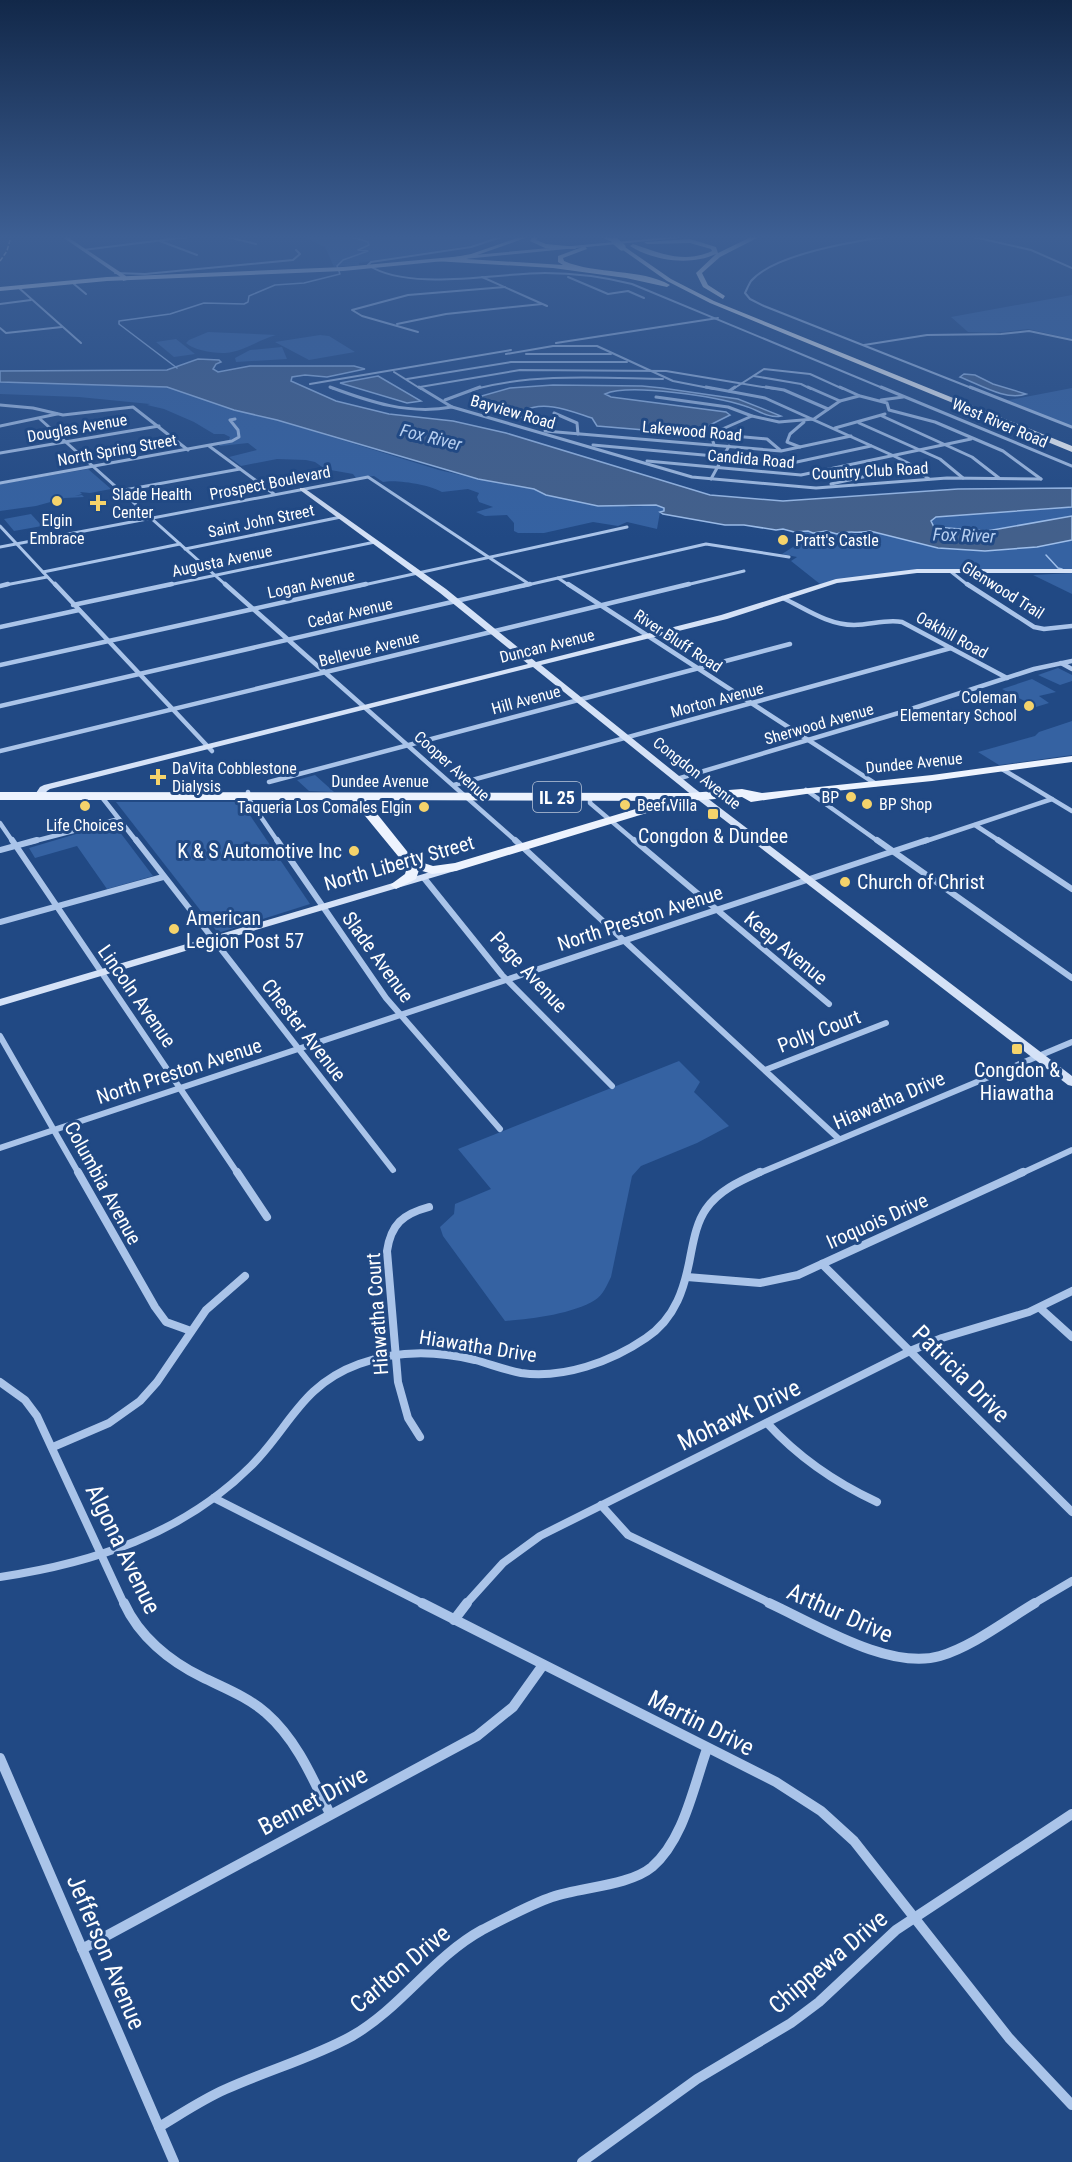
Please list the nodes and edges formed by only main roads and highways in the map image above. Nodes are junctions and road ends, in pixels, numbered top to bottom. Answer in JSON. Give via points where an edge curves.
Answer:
{"nodes":[{"id":1,"x":796,"y":337,"type":"edge"},
{"id":2,"x":815,"y":337,"type":"edge"},
{"id":3,"x":1072,"y":440,"type":"edge"},
{"id":4,"x":1072,"y":449,"type":"edge"},
{"id":5,"x":1072,"y":759,"type":"edge"},
{"id":6,"x":0,"y":796,"type":"edge"},
{"id":7,"x":355,"y":797,"type":"junction"},
{"id":8,"x":383,"y":797,"type":"junction"},
{"id":9,"x":703,"y":800,"type":"junction"},
{"id":10,"x":366,"y":808,"type":"junction"},
{"id":11,"x":411,"y":863,"type":"junction"},
{"id":12,"x":396,"y":885,"type":"road end"}],
"edges":[{"from":1,"to":4,"type":"highway"},
{"from":2,"to":3,"type":"highway"},
{"from":5,"to":9,"type":"main road","name":"Dundee Avenue","number":"IL 25","via":[[876,784]]},
{"from":6,"to":7,"type":"main road","name":"Dundee Avenue"},
{"from":7,"to":8,"type":"main road","name":"Dundee Avenue","number":"IL 25"},
{"from":7,"to":10,"type":"main road"},
{"from":8,"to":9,"type":"main road","name":"Dundee Avenue","number":"IL 25"},
{"from":8,"to":10,"type":"main road"},
{"from":9,"to":11,"type":"main road","name":"North Liberty Street","number":"IL 25","via":[[649,809],[456,867],[432,870]]},
{"from":10,"to":11,"type":"main road"},
{"from":11,"to":12,"type":"main road","via":[[412,875]]}]}
